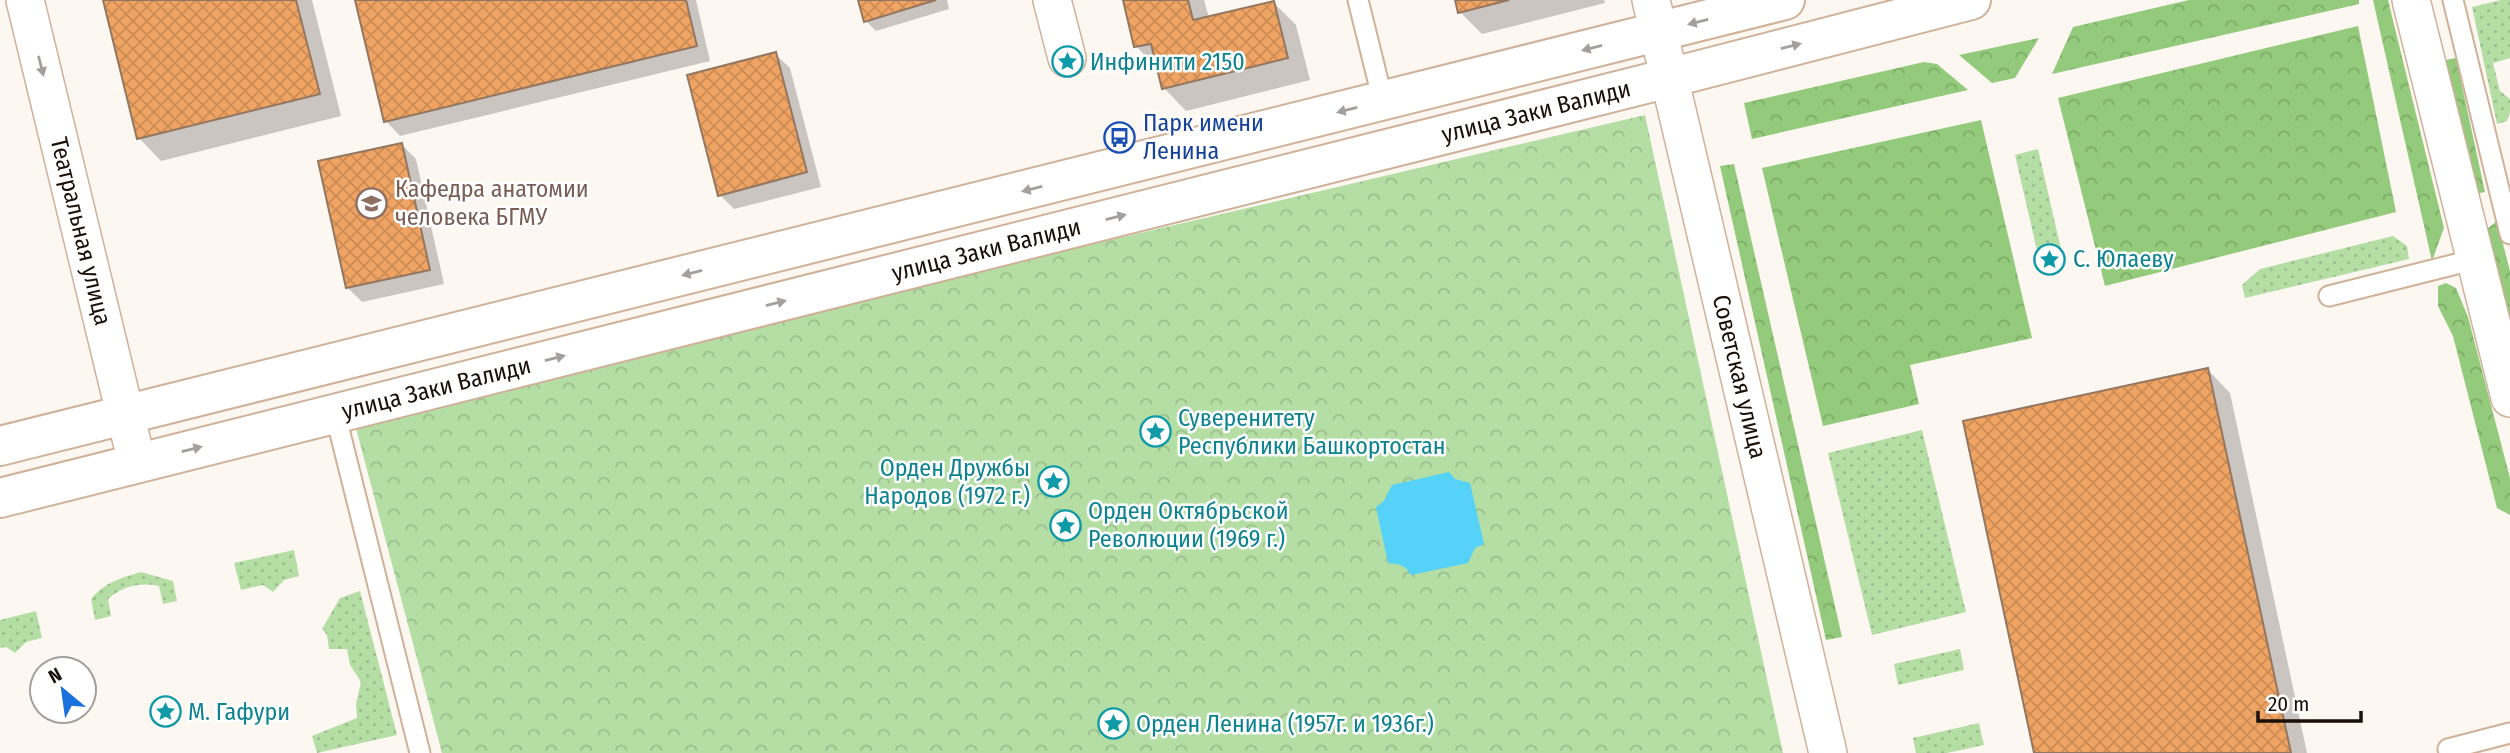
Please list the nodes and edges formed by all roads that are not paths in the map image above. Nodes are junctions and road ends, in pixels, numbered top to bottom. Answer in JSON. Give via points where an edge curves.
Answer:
{"nodes":[{"id":1,"x":25,"y":0,"type":"edge"},
{"id":2,"x":1052,"y":0,"type":"edge"},
{"id":3,"x":1359,"y":0,"type":"edge"},
{"id":4,"x":1785,"y":0,"type":"edge"},
{"id":5,"x":1971,"y":0,"type":"edge"},
{"id":6,"x":2411,"y":0,"type":"edge"},
{"id":7,"x":2453,"y":0,"type":"edge"},
{"id":8,"x":1654,"y":16,"type":"edge"},
{"id":9,"x":1067,"y":58,"type":"dead end"},
{"id":10,"x":1669,"y":79,"type":"junction"},
{"id":11,"x":1383,"y":101,"type":"junction"},
{"id":12,"x":2510,"y":234,"type":"edge"},
{"id":13,"x":2476,"y":259,"type":"junction"},
{"id":14,"x":2329,"y":296,"type":"dead end"},
{"id":15,"x":2510,"y":398,"type":"edge"},
{"id":16,"x":335,"y":413,"type":"junction"},
{"id":17,"x":126,"y":415,"type":"junction"},
{"id":18,"x":0,"y":446,"type":"edge"},
{"id":19,"x":137,"y":463,"type":"junction"},
{"id":20,"x":0,"y":498,"type":"edge"},
{"id":21,"x":2510,"y":733,"type":"edge"},
{"id":22,"x":2448,"y":749,"type":"dead end"},
{"id":23,"x":420,"y":753,"type":"edge"},
{"id":24,"x":1828,"y":753,"type":"edge"}],
"edges":[{"from":1,"to":17,"type":"street","name":"Театральная улица","one_way":true},
{"from":2,"to":9,"type":"street"},
{"from":3,"to":11,"type":"lane"},
{"from":4,"to":8,"type":"main road","name":"улица Заки Валиди","one_way":true},
{"from":10,"to":5,"type":"main road","name":"улица Заки Валиди","one_way":true},
{"from":6,"to":13,"type":"street"},
{"from":7,"to":12,"type":"lane"},
{"from":8,"to":10,"type":"street","name":"Советская улица"},
{"from":8,"to":11,"type":"main road","name":"улица Заки Валиди","one_way":true},
{"from":16,"to":10,"type":"main road","name":"улица Заки Валиди","one_way":true},
{"from":10,"to":24,"type":"street","name":"Советская улица"},
{"from":11,"to":17,"type":"main road","name":"улица Заки Валиди","one_way":true},
{"from":13,"to":14,"type":"lane"},
{"from":13,"to":15,"type":"street"},
{"from":19,"to":16,"type":"main road","name":"улица Заки Валиди","one_way":true},
{"from":16,"to":23,"type":"lane"},
{"from":17,"to":18,"type":"main road","name":"улица Заки Валиди"},
{"from":17,"to":19,"type":"street","name":"Театральная улица"},
{"from":19,"to":20,"type":"main road","name":"улица Заки Валиди"},
{"from":21,"to":22,"type":"lane"}]}
